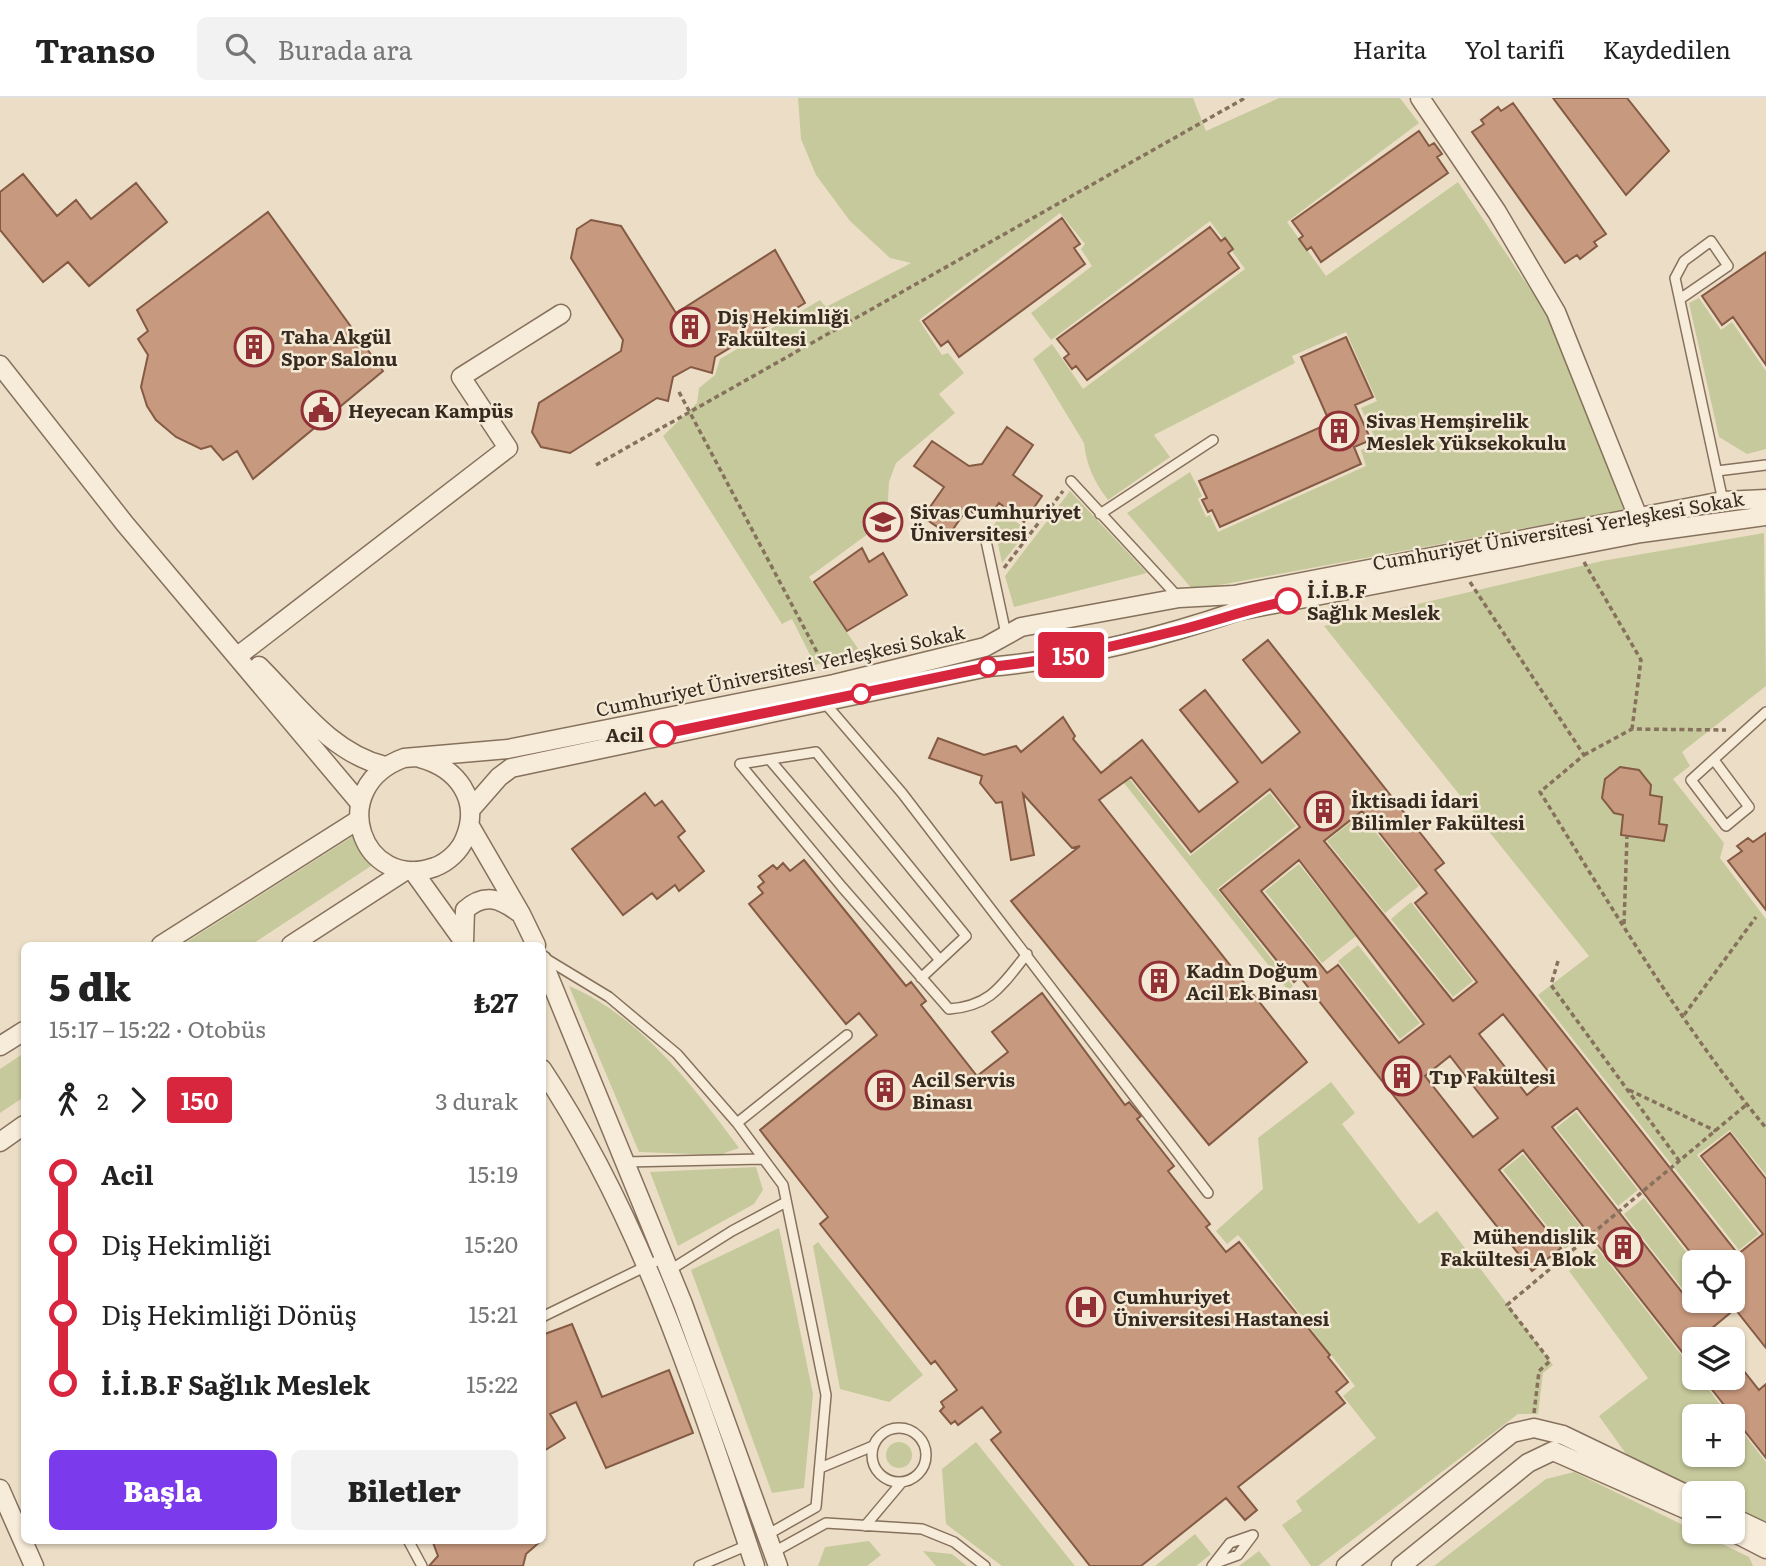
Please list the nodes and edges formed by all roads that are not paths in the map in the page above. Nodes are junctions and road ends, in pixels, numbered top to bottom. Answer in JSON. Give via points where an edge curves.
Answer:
{"nodes":[{"id":1,"x":1420,"y":98,"type":"edge"},
{"id":2,"x":1680,"y":299,"type":"junction"},
{"id":3,"x":561,"y":314,"type":"dead end"},
{"id":4,"x":0,"y":365,"type":"edge"},
{"id":5,"x":1213,"y":440,"type":"dead end"},
{"id":6,"x":1766,"y":465,"type":"edge"},
{"id":7,"x":1717,"y":471,"type":"junction"},
{"id":8,"x":1070,"y":481,"type":"road end"},
{"id":9,"x":1766,"y":499,"type":"edge"},
{"id":10,"x":1723,"y":501,"type":"junction"},
{"id":11,"x":1100,"y":514,"type":"junction"},
{"id":12,"x":1766,"y":516,"type":"edge"},
{"id":13,"x":1638,"y":517,"type":"junction"},
{"id":14,"x":986,"y":541,"type":"dead end"},
{"id":15,"x":1178,"y":598,"type":"junction"},
{"id":16,"x":206,"y":621,"type":"junction"},
{"id":17,"x":1006,"y":634,"type":"junction"},
{"id":18,"x":243,"y":652,"type":"junction"},
{"id":19,"x":824,"y":702,"type":"junction"},
{"id":20,"x":1766,"y":712,"type":"edge"},
{"id":21,"x":420,"y":758,"type":"junction"},
{"id":22,"x":770,"y":760,"type":"junction"},
{"id":23,"x":1714,"y":760,"type":"junction"},
{"id":24,"x":385,"y":766,"type":"junction"},
{"id":25,"x":358,"y":811,"type":"junction"},
{"id":26,"x":470,"y":818,"type":"junction"},
{"id":27,"x":409,"y":871,"type":"junction"},
{"id":28,"x":521,"y":914,"type":"junction"},
{"id":29,"x":164,"y":942,"type":"edge"},
{"id":30,"x":296,"y":942,"type":"edge"},
{"id":31,"x":463,"y":942,"type":"edge"},
{"id":32,"x":465,"y":942,"type":"edge"},
{"id":33,"x":535,"y":942,"type":"edge"},
{"id":34,"x":1027,"y":954,"type":"junction"},
{"id":35,"x":939,"y":960,"type":"junction"},
{"id":36,"x":546,"y":961,"type":"edge"},
{"id":37,"x":546,"y":969,"type":"edge"},
{"id":38,"x":921,"y":978,"type":"junction"},
{"id":39,"x":21,"y":1033,"type":"edge"},
{"id":40,"x":847,"y":1035,"type":"dead end"},
{"id":41,"x":0,"y":1046,"type":"edge"},
{"id":42,"x":546,"y":1075,"type":"edge"},
{"id":43,"x":737,"y":1123,"type":"junction"},
{"id":44,"x":21,"y":1127,"type":"edge"},
{"id":45,"x":0,"y":1142,"type":"edge"},
{"id":46,"x":763,"y":1159,"type":"junction"},
{"id":47,"x":624,"y":1162,"type":"junction"},
{"id":48,"x":1208,"y":1193,"type":"dead end"},
{"id":49,"x":786,"y":1202,"type":"junction"},
{"id":50,"x":667,"y":1263,"type":"junction"},
{"id":51,"x":646,"y":1268,"type":"junction"},
{"id":52,"x":546,"y":1315,"type":"edge"},
{"id":53,"x":873,"y":1446,"type":"junction"},
{"id":54,"x":820,"y":1468,"type":"junction"},
{"id":55,"x":902,"y":1482,"type":"junction"},
{"id":56,"x":0,"y":1489,"type":"edge"},
{"id":57,"x":1682,"y":1492,"type":"edge"},
{"id":58,"x":1682,"y":1508,"type":"edge"},
{"id":59,"x":1745,"y":1523,"type":"edge"},
{"id":60,"x":865,"y":1525,"type":"junction"},
{"id":61,"x":1766,"y":1532,"type":"edge"},
{"id":62,"x":765,"y":1536,"type":"junction"},
{"id":63,"x":21,"y":1537,"type":"edge"},
{"id":64,"x":1745,"y":1538,"type":"edge"},
{"id":65,"x":24,"y":1544,"type":"edge"},
{"id":66,"x":410,"y":1544,"type":"edge"},
{"id":67,"x":748,"y":1545,"type":"junction"},
{"id":68,"x":1766,"y":1549,"type":"edge"},
{"id":69,"x":775,"y":1560,"type":"edge"},
{"id":70,"x":34,"y":1566,"type":"edge"},
{"id":71,"x":422,"y":1566,"type":"edge"},
{"id":72,"x":699,"y":1566,"type":"edge"},
{"id":73,"x":755,"y":1566,"type":"edge"},
{"id":74,"x":985,"y":1566,"type":"edge"},
{"id":75,"x":1346,"y":1566,"type":"edge"},
{"id":76,"x":1401,"y":1566,"type":"edge"}],
"edges":[{"from":1,"to":13,"type":"street","name":"Cumhuriyet Üniversitesi Yerleşkesi Sokak","via":[[1497,212],[1556,312]]},
{"from":2,"to":2,"type":"lane","via":[[1675,278],[1684,261],[1711,241],[1728,266]]},
{"from":2,"to":7,"type":"lane"},
{"from":3,"to":18,"type":"street","via":[[461,377],[508,448]]},
{"from":4,"to":16,"type":"street"},
{"from":5,"to":11,"type":"lane"},
{"from":6,"to":7,"type":"lane"},
{"from":7,"to":10,"type":"lane"},
{"from":8,"to":11,"type":"lane"},
{"from":9,"to":10,"type":"street","name":"Cumhuriyet Üniversitesi Yerleşkesi Sokak"},
{"from":10,"to":13,"type":"street","name":"Cumhuriyet Üniversitesi Yerleşkesi Sokak"},
{"from":11,"to":15,"type":"lane"},
{"from":12,"to":19,"type":"street","name":"Cumhuriyet Üniversitesi Yerleşkesi Sokak","via":[[1576,546],[1238,611],[1187,628],[1050,660],[988,667]]},
{"from":13,"to":15,"type":"street","name":"Cumhuriyet Üniversitesi Yerleşkesi Sokak","via":[[1234,595]]},
{"from":14,"to":17,"type":"lane"},
{"from":15,"to":17,"type":"street","name":"Cumhuriyet Üniversitesi Yerleşkesi Sokak","via":[[1021,627]]},
{"from":16,"to":18,"type":"street"},
{"from":16,"to":25,"type":"street"},
{"from":17,"to":21,"type":"street","name":"Cumhuriyet Üniversitesi Yerleşkesi Sokak","via":[[985,647],[834,684],[508,749]]},
{"from":18,"to":24,"type":"street","via":[[339,745],[356,757]]},
{"from":19,"to":26,"type":"street","name":"Cumhuriyet Üniversitesi Yerleşkesi Sokak","via":[[511,768],[499,777]]},
{"from":19,"to":34,"type":"lane","via":[[902,793]]},
{"from":20,"to":23,"type":"lane"},
{"from":21,"to":24,"type":"street","name":"Cumhuriyet Üniversitesi Yerleşkesi Sokak","via":[[404,758]]},
{"from":21,"to":26,"type":"street","via":[[455,774],[466,790]]},
{"from":22,"to":35,"type":"lane"},
{"from":22,"to":35,"type":"lane","via":[[816,752],[966,936]]},
{"from":22,"to":38,"type":"lane","via":[[740,764]]},
{"from":23,"to":23,"type":"lane","via":[[1691,780],[1726,826],[1749,807]]},
{"from":24,"to":25,"type":"street","via":[[365,787]]},
{"from":25,"to":27,"type":"street","via":[[363,838],[373,853]]},
{"from":25,"to":29,"type":"street"},
{"from":26,"to":27,"type":"street","name":"Cumhuriyet Üniversitesi Yerleşkesi Sokak","via":[[453,856],[439,866]]},
{"from":26,"to":28,"type":"street"},
{"from":27,"to":30,"type":"street","name":"Cumhuriyet Üniversitesi Yerleşkesi Sokak"},
{"from":27,"to":31,"type":"street"},
{"from":28,"to":32,"type":"street","via":[[502,900],[474,902],[465,910]]},
{"from":28,"to":33,"type":"street"},
{"from":34,"to":38,"type":"lane","via":[[1002,985],[974,1007],[949,1009]]},
{"from":34,"to":48,"type":"lane"},
{"from":35,"to":38,"type":"lane"},
{"from":36,"to":43,"type":"lane","via":[[609,997],[677,1054]]},
{"from":37,"to":47,"type":"street"},
{"from":39,"to":41,"type":"street"},
{"from":40,"to":43,"type":"lane"},
{"from":42,"to":51,"type":"street","via":[[578,1122]]},
{"from":43,"to":46,"type":"lane"},
{"from":44,"to":45,"type":"street"},
{"from":46,"to":47,"type":"lane"},
{"from":46,"to":49,"type":"lane","via":[[783,1185]]},
{"from":47,"to":50,"type":"street"},
{"from":49,"to":50,"type":"lane"},
{"from":49,"to":54,"type":"lane","via":[[826,1395]]},
{"from":50,"to":51,"type":"lane"},
{"from":50,"to":62,"type":"street"},
{"from":51,"to":52,"type":"lane"},
{"from":51,"to":67,"type":"street","via":[[680,1350]]},
{"from":53,"to":54,"type":"lane"},
{"from":53,"to":55,"type":"lane","via":[[875,1469],[886,1479]]},
{"from":53,"to":55,"type":"lane","via":[[882,1433],[896,1427],[912,1430],[923,1441],[925,1464],[916,1476]]},
{"from":54,"to":62,"type":"lane","via":[[816,1507]]},
{"from":55,"to":60,"type":"lane"},
{"from":56,"to":63,"type":"street"},
{"from":57,"to":75,"type":"street","via":[[1586,1444],[1534,1429],[1512,1433]]},
{"from":58,"to":76,"type":"street","via":[[1553,1451],[1528,1463]]},
{"from":59,"to":61,"type":"street"},
{"from":60,"to":69,"type":"lane","via":[[826,1523]]},
{"from":60,"to":74,"type":"lane","via":[[922,1529],[954,1542]]},
{"from":62,"to":69,"type":"street"},
{"from":64,"to":68,"type":"street"},
{"from":65,"to":70,"type":"street"},
{"from":66,"to":71,"type":"lane"},
{"from":67,"to":72,"type":"lane"},
{"from":67,"to":73,"type":"street"}]}
